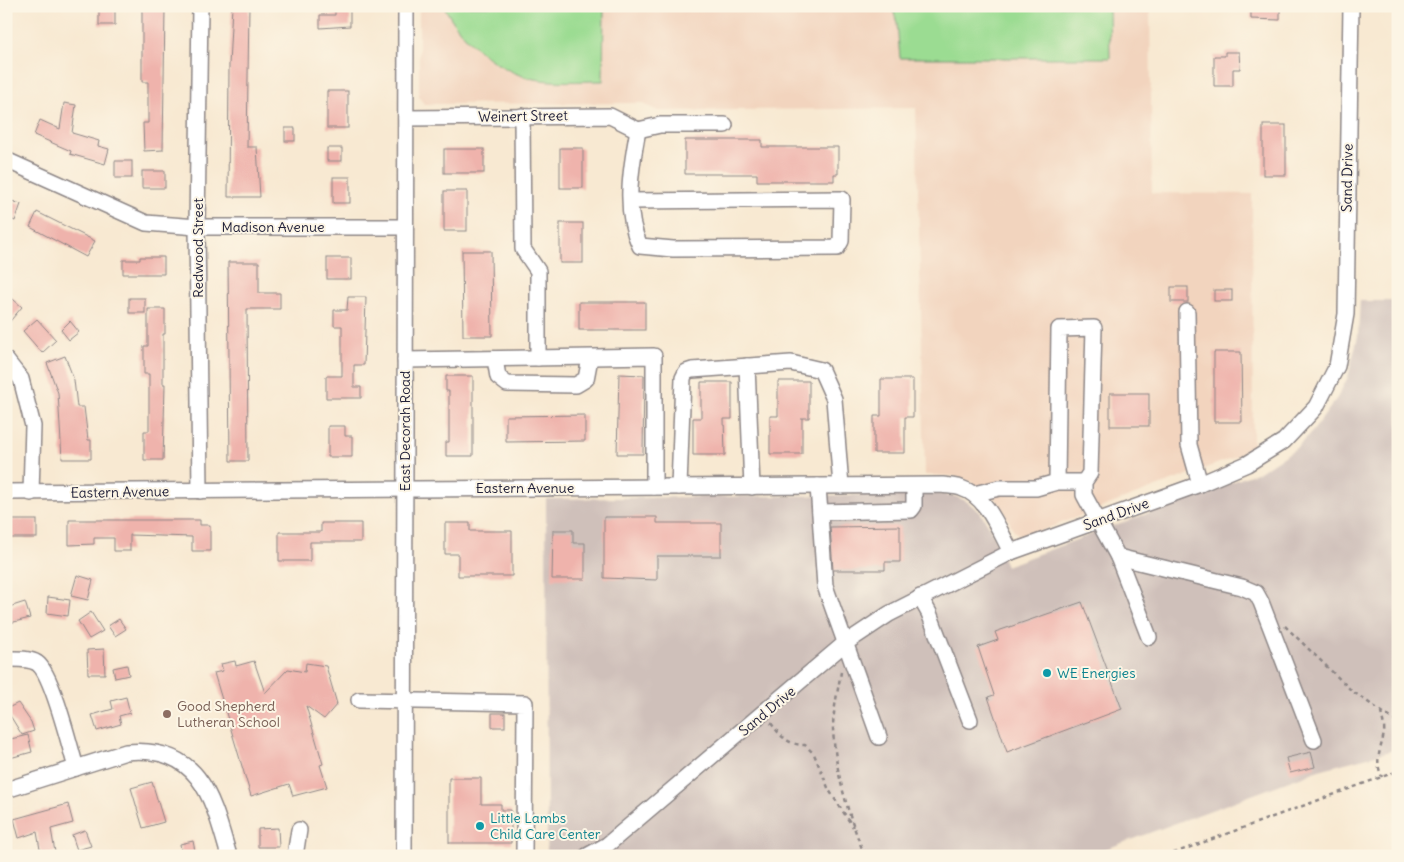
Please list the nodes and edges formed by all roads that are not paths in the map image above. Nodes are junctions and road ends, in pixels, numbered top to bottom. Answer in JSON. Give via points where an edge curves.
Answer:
{"nodes":[{"id":1,"x":200,"y":6,"type":"edge"},
{"id":2,"x":406,"y":6,"type":"edge"},
{"id":3,"x":1351,"y":6,"type":"edge"},
{"id":4,"x":522,"y":116,"type":"junction"},
{"id":5,"x":406,"y":118,"type":"junction"},
{"id":6,"x":725,"y":125,"type":"dead end"},
{"id":7,"x":638,"y":130,"type":"junction"},
{"id":8,"x":6,"y":160,"type":"edge"},
{"id":9,"x":631,"y":201,"type":"junction"},
{"id":10,"x":197,"y":227,"type":"junction"},
{"id":11,"x":404,"y":227,"type":"junction"},
{"id":12,"x":1187,"y":312,"type":"dead end"},
{"id":13,"x":538,"y":358,"type":"junction"},
{"id":14,"x":590,"y":358,"type":"junction"},
{"id":15,"x":495,"y":359,"type":"junction"},
{"id":16,"x":6,"y":360,"type":"edge"},
{"id":17,"x":405,"y":360,"type":"junction"},
{"id":18,"x":747,"y":366,"type":"junction"},
{"id":19,"x":1057,"y":482,"type":"junction"},
{"id":20,"x":1084,"y":482,"type":"junction"},
{"id":21,"x":1200,"y":484,"type":"junction"},
{"id":22,"x":818,"y":486,"type":"junction"},
{"id":23,"x":841,"y":486,"type":"junction"},
{"id":24,"x":914,"y":486,"type":"junction"},
{"id":25,"x":654,"y":487,"type":"junction"},
{"id":26,"x":679,"y":487,"type":"junction"},
{"id":27,"x":752,"y":487,"type":"junction"},
{"id":28,"x":406,"y":489,"type":"junction"},
{"id":29,"x":200,"y":491,"type":"junction"},
{"id":30,"x":6,"y":492,"type":"edge"},
{"id":31,"x":31,"y":492,"type":"junction"},
{"id":32,"x":974,"y":494,"type":"junction"},
{"id":33,"x":820,"y":512,"type":"junction"},
{"id":34,"x":1098,"y":520,"type":"junction"},
{"id":35,"x":1011,"y":552,"type":"junction"},
{"id":36,"x":1118,"y":557,"type":"junction"},
{"id":37,"x":920,"y":597,"type":"junction"},
{"id":38,"x":1149,"y":637,"type":"dead end"},
{"id":39,"x":844,"y":644,"type":"junction"},
{"id":40,"x":6,"y":659,"type":"edge"},
{"id":41,"x":359,"y":700,"type":"dead end"},
{"id":42,"x":404,"y":701,"type":"junction"},
{"id":43,"x":970,"y":720,"type":"dead end"},
{"id":44,"x":879,"y":737,"type":"dead end"},
{"id":45,"x":1314,"y":740,"type":"dead end"},
{"id":46,"x":76,"y":768,"type":"junction"},
{"id":47,"x":6,"y":790,"type":"edge"},
{"id":48,"x":299,"y":830,"type":"dead end"},
{"id":49,"x":229,"y":856,"type":"edge"},
{"id":50,"x":295,"y":856,"type":"edge"},
{"id":51,"x":404,"y":856,"type":"edge"},
{"id":52,"x":524,"y":856,"type":"edge"},
{"id":53,"x":587,"y":856,"type":"edge"}],
"edges":[{"from":1,"to":10,"type":"street","name":"Redwood Street"},
{"from":2,"to":5,"type":"street","name":"East Decorah Road"},
{"from":3,"to":21,"type":"street","name":"Sand Drive","via":[[1346,314],[1337,366],[1316,407],[1284,441],[1247,464]]},
{"from":4,"to":5,"type":"street","name":"Weinert Street"},
{"from":4,"to":7,"type":"street","name":"Weinert Street","via":[[610,116]]},
{"from":4,"to":13,"type":"street","via":[[523,249],[538,271]]},
{"from":5,"to":11,"type":"street","name":"East Decorah Road"},
{"from":6,"to":7,"type":"street","via":[[660,126]]},
{"from":7,"to":9,"type":"street","via":[[630,174]]},
{"from":8,"to":10,"type":"street","name":"Madison Avenue","via":[[146,223]]},
{"from":9,"to":9,"type":"street","via":[[633,231],[640,246],[673,249],[837,248],[841,242],[842,199]]},
{"from":10,"to":11,"type":"street","name":"Madison Avenue"},
{"from":10,"to":29,"type":"street","name":"Redwood Street"},
{"from":11,"to":17,"type":"street","name":"East Decorah Road"},
{"from":12,"to":21,"type":"street","via":[[1189,446]]},
{"from":13,"to":14,"type":"street"},
{"from":13,"to":15,"type":"street"},
{"from":14,"to":15,"type":"street","via":[[586,379],[576,385],[507,384],[498,377]]},
{"from":14,"to":25,"type":"street","via":[[654,356]]},
{"from":15,"to":17,"type":"street"},
{"from":16,"to":31,"type":"street","via":[[21,379],[33,426]]},
{"from":17,"to":28,"type":"street","name":"East Decorah Road"},
{"from":18,"to":23,"type":"street","via":[[791,363],[821,370],[834,399]]},
{"from":18,"to":26,"type":"street","via":[[686,372],[683,378]]},
{"from":18,"to":27,"type":"street"},
{"from":19,"to":20,"type":"street"},
{"from":19,"to":20,"type":"street","via":[[1059,329],[1094,328],[1090,473]]},
{"from":19,"to":32,"type":"street","via":[[1036,488],[999,488]]},
{"from":20,"to":34,"type":"street","via":[[1084,495]]},
{"from":21,"to":34,"type":"street","name":"Sand Drive"},
{"from":22,"to":23,"type":"street","name":"Eastern Avenue"},
{"from":22,"to":27,"type":"street","name":"Eastern Avenue"},
{"from":22,"to":33,"type":"street"},
{"from":23,"to":24,"type":"street","name":"Eastern Avenue"},
{"from":24,"to":32,"type":"street","name":"Eastern Avenue","via":[[961,488]]},
{"from":24,"to":33,"type":"street","via":[[914,506],[910,510]]},
{"from":25,"to":26,"type":"street","name":"Eastern Avenue"},
{"from":25,"to":28,"type":"street","name":"Eastern Avenue"},
{"from":26,"to":27,"type":"street","name":"Eastern Avenue"},
{"from":28,"to":29,"type":"street","name":"Eastern Avenue"},
{"from":28,"to":42,"type":"street","name":"East Decorah Road"},
{"from":29,"to":31,"type":"street","name":"Eastern Avenue"},
{"from":30,"to":31,"type":"street","name":"Eastern Avenue"},
{"from":32,"to":35,"type":"street","via":[[989,511]]},
{"from":33,"to":39,"type":"street","via":[[825,586]]},
{"from":34,"to":35,"type":"street","name":"Sand Drive"},
{"from":34,"to":36,"type":"street"},
{"from":35,"to":37,"type":"street","name":"Sand Drive"},
{"from":36,"to":38,"type":"street"},
{"from":36,"to":45,"type":"street","via":[[1256,593]]},
{"from":37,"to":39,"type":"street","name":"Sand Drive"},
{"from":37,"to":43,"type":"street"},
{"from":39,"to":44,"type":"street"},
{"from":39,"to":53,"type":"street","name":"Sand Drive","via":[[607,845]]},
{"from":40,"to":46,"type":"street","via":[[40,659]]},
{"from":41,"to":42,"type":"street"},
{"from":42,"to":51,"type":"street","name":"East Decorah Road"},
{"from":42,"to":52,"type":"street","via":[[525,703]]},
{"from":46,"to":47,"type":"street"},
{"from":46,"to":49,"type":"street","via":[[126,752],[144,750],[175,758],[198,776],[207,790]]},
{"from":48,"to":50,"type":"street"}]}
